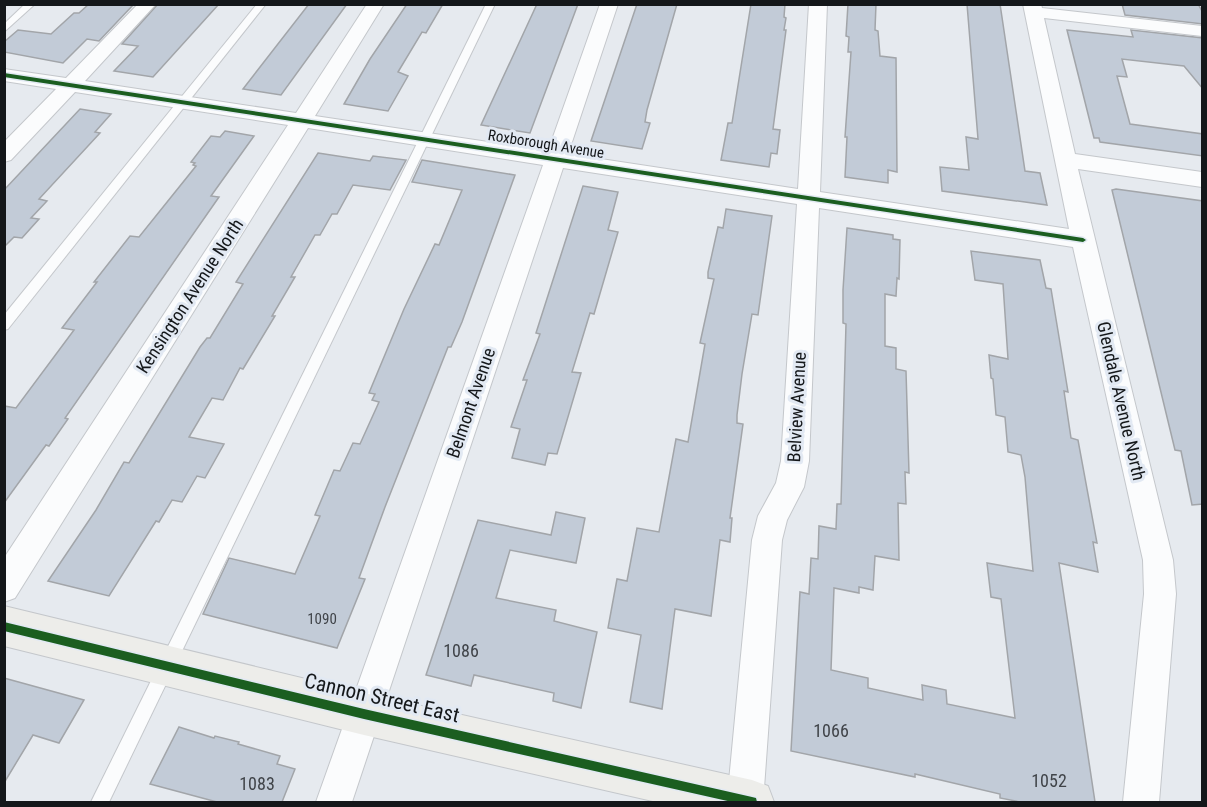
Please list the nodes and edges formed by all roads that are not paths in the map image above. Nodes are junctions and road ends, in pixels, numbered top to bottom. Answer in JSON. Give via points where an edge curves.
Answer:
{"nodes":[{"id":1,"x":32,"y":4,"type":"edge"},
{"id":2,"x":148,"y":4,"type":"edge"},
{"id":3,"x":262,"y":4,"type":"edge"},
{"id":4,"x":376,"y":4,"type":"edge"},
{"id":5,"x":491,"y":4,"type":"edge"},
{"id":6,"x":609,"y":4,"type":"edge"},
{"id":7,"x":818,"y":4,"type":"edge"},
{"id":8,"x":1033,"y":8,"type":"edge"},
{"id":9,"x":4,"y":29,"type":"edge"},
{"id":10,"x":1203,"y":31,"type":"edge"},
{"id":11,"x":4,"y":75,"type":"edge"},
{"id":12,"x":71,"y":85,"type":"junction"},
{"id":13,"x":183,"y":103,"type":"junction"},
{"id":14,"x":302,"y":121,"type":"junction"},
{"id":15,"x":424,"y":140,"type":"junction"},
{"id":16,"x":4,"y":155,"type":"edge"},
{"id":17,"x":556,"y":159,"type":"junction"},
{"id":18,"x":1067,"y":160,"type":"junction"},
{"id":19,"x":1203,"y":178,"type":"edge"},
{"id":20,"x":808,"y":198,"type":"junction"},
{"id":21,"x":1083,"y":240,"type":"junction"},
{"id":22,"x":4,"y":325,"type":"edge"},
{"id":23,"x":4,"y":587,"type":"edge"},
{"id":24,"x":4,"y":626,"type":"edge"},
{"id":25,"x":168,"y":666,"type":"junction"},
{"id":26,"x":364,"y":714,"type":"junction"},
{"id":27,"x":100,"y":802,"type":"edge"},
{"id":28,"x":334,"y":802,"type":"edge"},
{"id":29,"x":747,"y":802,"type":"edge"},
{"id":30,"x":1141,"y":802,"type":"edge"}],
"edges":[{"from":1,"to":9,"type":"lane"},
{"from":2,"to":12,"type":"street"},
{"from":3,"to":13,"type":"lane"},
{"from":4,"to":14,"type":"street","name":"Kensington Avenue North"},
{"from":5,"to":15,"type":"lane"},
{"from":6,"to":17,"type":"street","name":"Belmont Avenue"},
{"from":7,"to":20,"type":"street","name":"Belview Avenue"},
{"from":8,"to":10,"type":"street"},
{"from":8,"to":18,"type":"street","name":"Glendale Avenue North"},
{"from":11,"to":12,"type":"street","name":"Roxborough Avenue"},
{"from":12,"to":13,"type":"street","name":"Roxborough Avenue"},
{"from":12,"to":16,"type":"street"},
{"from":13,"to":14,"type":"street","name":"Roxborough Avenue"},
{"from":13,"to":22,"type":"lane"},
{"from":14,"to":15,"type":"street","name":"Roxborough Avenue"},
{"from":14,"to":23,"type":"street","name":"Kensington Avenue North"},
{"from":15,"to":17,"type":"street","name":"Roxborough Avenue"},
{"from":15,"to":25,"type":"lane"},
{"from":17,"to":20,"type":"street","name":"Roxborough Avenue"},
{"from":17,"to":26,"type":"street","name":"Belmont Avenue"},
{"from":18,"to":19,"type":"street"},
{"from":18,"to":21,"type":"street","name":"Glendale Avenue North"},
{"from":20,"to":21,"type":"street","name":"Roxborough Avenue"},
{"from":20,"to":29,"type":"street","name":"Belview Avenue","via":[[795,461],[790,487],[773,516],[767,540]]},
{"from":21,"to":30,"type":"street","name":"Glendale Avenue North","via":[[1158,560],[1160,594]]},
{"from":24,"to":25,"type":"main road","name":"Cannon Street East"},
{"from":25,"to":26,"type":"main road","name":"Cannon Street East"},
{"from":25,"to":27,"type":"lane"},
{"from":26,"to":28,"type":"street","name":"Belmont Avenue"},
{"from":26,"to":29,"type":"main road","name":"Cannon Street East"}]}
